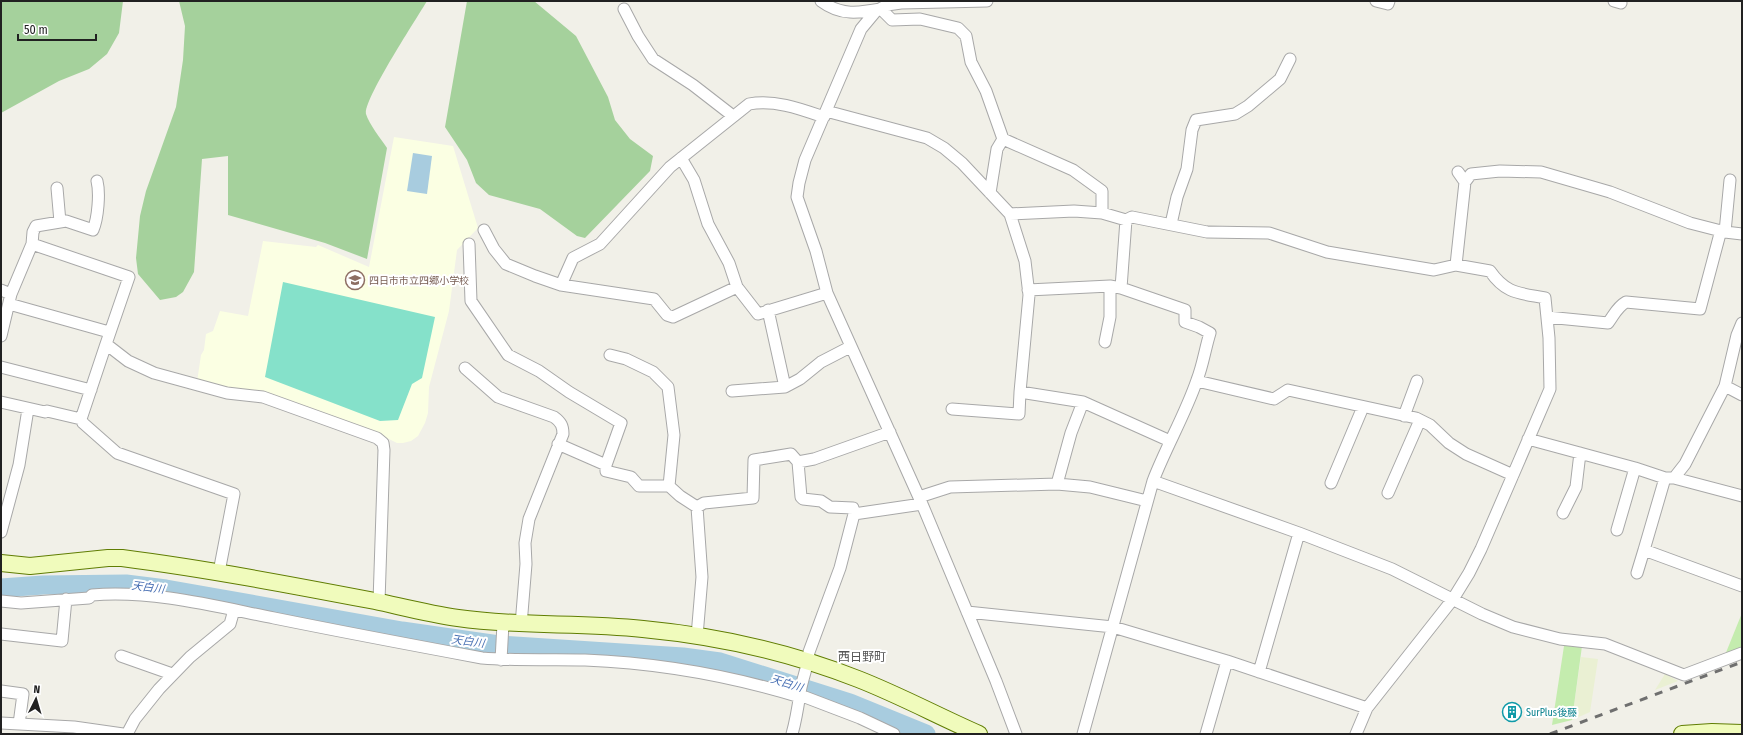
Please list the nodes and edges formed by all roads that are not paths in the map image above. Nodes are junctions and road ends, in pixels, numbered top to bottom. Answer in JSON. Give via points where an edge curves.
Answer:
{"nodes":[{"id":1,"x":821,"y":1,"type":"edge"},
{"id":2,"x":987,"y":1,"type":"edge"},
{"id":3,"x":1376,"y":1,"type":"edge"},
{"id":4,"x":1389,"y":1,"type":"edge"},
{"id":5,"x":624,"y":9,"type":"dead end"},
{"id":6,"x":881,"y":9,"type":"junction"},
{"id":7,"x":1290,"y":59,"type":"dead end"},
{"id":8,"x":825,"y":114,"type":"junction"},
{"id":9,"x":733,"y":116,"type":"junction"},
{"id":10,"x":1003,"y":139,"type":"junction"},
{"id":11,"x":681,"y":158,"type":"junction"},
{"id":12,"x":1458,"y":172,"type":"dead end"},
{"id":13,"x":1730,"y":180,"type":"dead end"},
{"id":14,"x":97,"y":181,"type":"dead end"},
{"id":15,"x":1465,"y":182,"type":"junction"},
{"id":16,"x":57,"y":188,"type":"dead end"},
{"id":17,"x":990,"y":193,"type":"junction"},
{"id":18,"x":1102,"y":212,"type":"junction"},
{"id":19,"x":1010,"y":214,"type":"junction"},
{"id":20,"x":1126,"y":220,"type":"junction"},
{"id":21,"x":60,"y":222,"type":"junction"},
{"id":22,"x":1171,"y":224,"type":"junction"},
{"id":23,"x":484,"y":230,"type":"dead end"},
{"id":24,"x":1723,"y":231,"type":"junction"},
{"id":25,"x":1742,"y":234,"type":"edge"},
{"id":26,"x":32,"y":244,"type":"junction"},
{"id":27,"x":469,"y":244,"type":"dead end"},
{"id":28,"x":1456,"y":265,"type":"junction"},
{"id":29,"x":561,"y":285,"type":"junction"},
{"id":30,"x":737,"y":287,"type":"junction"},
{"id":31,"x":1115,"y":287,"type":"junction"},
{"id":32,"x":1028,"y":290,"type":"junction"},
{"id":33,"x":827,"y":293,"type":"junction"},
{"id":34,"x":7,"y":296,"type":"edge"},
{"id":35,"x":768,"y":310,"type":"junction"},
{"id":36,"x":1547,"y":317,"type":"junction"},
{"id":37,"x":1742,"y":323,"type":"edge"},
{"id":38,"x":109,"y":332,"type":"junction"},
{"id":39,"x":1,"y":336,"type":"edge"},
{"id":40,"x":1105,"y":342,"type":"dead end"},
{"id":41,"x":106,"y":344,"type":"junction"},
{"id":42,"x":850,"y":347,"type":"junction"},
{"id":43,"x":610,"y":356,"type":"dead end"},
{"id":44,"x":1,"y":367,"type":"edge"},
{"id":45,"x":465,"y":368,"type":"dead end"},
{"id":46,"x":1197,"y":381,"type":"junction"},
{"id":47,"x":1417,"y":381,"type":"dead end"},
{"id":48,"x":1725,"y":386,"type":"junction"},
{"id":49,"x":785,"y":387,"type":"junction"},
{"id":50,"x":91,"y":390,"type":"junction"},
{"id":51,"x":732,"y":391,"type":"dead end"},
{"id":52,"x":1020,"y":392,"type":"junction"},
{"id":53,"x":1742,"y":395,"type":"edge"},
{"id":54,"x":1,"y":402,"type":"edge"},
{"id":55,"x":1083,"y":402,"type":"junction"},
{"id":56,"x":1363,"y":407,"type":"junction"},
{"id":57,"x":28,"y":409,"type":"junction"},
{"id":58,"x":952,"y":409,"type":"dead end"},
{"id":59,"x":1404,"y":416,"type":"junction"},
{"id":60,"x":81,"y":419,"type":"junction"},
{"id":61,"x":1420,"y":420,"type":"junction"},
{"id":62,"x":890,"y":432,"type":"junction"},
{"id":63,"x":1528,"y":439,"type":"junction"},
{"id":64,"x":1170,"y":441,"type":"junction"},
{"id":65,"x":558,"y":444,"type":"junction"},
{"id":66,"x":1580,"y":453,"type":"junction"},
{"id":67,"x":798,"y":462,"type":"junction"},
{"id":68,"x":606,"y":465,"type":"junction"},
{"id":69,"x":1635,"y":468,"type":"junction"},
{"id":70,"x":1513,"y":475,"type":"junction"},
{"id":71,"x":1669,"y":478,"type":"junction"},
{"id":72,"x":1153,"y":481,"type":"junction"},
{"id":73,"x":1331,"y":483,"type":"dead end"},
{"id":74,"x":1057,"y":484,"type":"junction"},
{"id":75,"x":669,"y":486,"type":"junction"},
{"id":76,"x":1388,"y":493,"type":"dead end"},
{"id":77,"x":1742,"y":496,"type":"edge"},
{"id":78,"x":920,"y":500,"type":"junction"},
{"id":79,"x":1147,"y":501,"type":"junction"},
{"id":80,"x":697,"y":507,"type":"junction"},
{"id":81,"x":1563,"y":513,"type":"dead end"},
{"id":82,"x":854,"y":514,"type":"junction"},
{"id":83,"x":1617,"y":530,"type":"dead end"},
{"id":84,"x":1,"y":532,"type":"edge"},
{"id":85,"x":1299,"y":533,"type":"junction"},
{"id":86,"x":1644,"y":550,"type":"junction"},
{"id":87,"x":1,"y":564,"type":"edge"},
{"id":88,"x":219,"y":572,"type":"junction"},
{"id":89,"x":1637,"y":573,"type":"dead end"},
{"id":90,"x":1742,"y":586,"type":"edge"},
{"id":91,"x":66,"y":599,"type":"junction"},
{"id":92,"x":1453,"y":599,"type":"junction"},
{"id":93,"x":1,"y":601,"type":"edge"},
{"id":94,"x":378,"y":602,"type":"junction"},
{"id":95,"x":234,"y":610,"type":"junction"},
{"id":96,"x":967,"y":612,"type":"junction"},
{"id":97,"x":521,"y":625,"type":"junction"},
{"id":98,"x":503,"y":626,"type":"junction"},
{"id":99,"x":1113,"y":627,"type":"junction"},
{"id":100,"x":1,"y":634,"type":"edge"},
{"id":101,"x":697,"y":636,"type":"junction"},
{"id":102,"x":1742,"y":653,"type":"edge"},
{"id":103,"x":121,"y":656,"type":"dead end"},
{"id":104,"x":501,"y":658,"type":"junction"},
{"id":105,"x":1227,"y":661,"type":"junction"},
{"id":106,"x":808,"y":664,"type":"junction"},
{"id":107,"x":1259,"y":672,"type":"junction"},
{"id":108,"x":172,"y":674,"type":"junction"},
{"id":109,"x":1,"y":691,"type":"edge"},
{"id":110,"x":800,"y":695,"type":"junction"},
{"id":111,"x":1367,"y":708,"type":"junction"},
{"id":112,"x":1,"y":723,"type":"edge"},
{"id":113,"x":19,"y":724,"type":"junction"},
{"id":114,"x":1742,"y":733,"type":"edge"},
{"id":115,"x":122,"y":734,"type":"edge"},
{"id":116,"x":127,"y":734,"type":"edge"},
{"id":117,"x":792,"y":734,"type":"edge"},
{"id":118,"x":894,"y":734,"type":"edge"},
{"id":119,"x":979,"y":734,"type":"edge"},
{"id":120,"x":1016,"y":734,"type":"edge"},
{"id":121,"x":1083,"y":734,"type":"edge"},
{"id":122,"x":1206,"y":734,"type":"edge"},
{"id":123,"x":1356,"y":734,"type":"edge"},
{"id":124,"x":1682,"y":734,"type":"edge"}],
"edges":[{"from":1,"to":6,"type":"street","via":[[852,13]]},
{"from":2,"to":6,"type":"street","via":[[887,5]]},
{"from":3,"to":4,"type":"street","via":[[1388,4]]},
{"from":5,"to":9,"type":"street","via":[[653,59],[693,85]]},
{"from":6,"to":8,"type":"street","via":[[876,11],[861,30]]},
{"from":6,"to":10,"type":"street","via":[[892,20],[920,19],[958,28],[966,36],[971,62],[986,91]]},
{"from":7,"to":22,"type":"street","via":[[1280,79],[1248,106],[1235,114],[1196,120],[1192,130],[1187,169]]},
{"from":8,"to":9,"type":"street","via":[[760,102],[749,104]]},
{"from":8,"to":17,"type":"street","via":[[927,138],[962,163]]},
{"from":8,"to":33,"type":"street","via":[[805,160],[797,197],[816,251]]},
{"from":9,"to":11,"type":"street"},
{"from":10,"to":17,"type":"street","via":[[997,149]]},
{"from":10,"to":18,"type":"street","via":[[1073,170],[1102,191]]},
{"from":11,"to":29,"type":"street","via":[[600,244],[573,258]]},
{"from":11,"to":30,"type":"street","via":[[694,180],[708,224],[729,263]]},
{"from":12,"to":15,"type":"street"},
{"from":13,"to":24,"type":"street"},
{"from":14,"to":21,"type":"street","via":[[97,222],[93,230],[66,221]]},
{"from":15,"to":24,"type":"street","via":[[1471,174],[1500,171],[1541,172],[1610,192],[1690,223]]},
{"from":15,"to":28,"type":"street"},
{"from":16,"to":21,"type":"street"},
{"from":17,"to":19,"type":"street"},
{"from":18,"to":19,"type":"street"},
{"from":18,"to":20,"type":"street"},
{"from":19,"to":32,"type":"street","via":[[1025,261]]},
{"from":20,"to":22,"type":"street","via":[[1132,217]]},
{"from":20,"to":31,"type":"street"},
{"from":21,"to":26,"type":"street","via":[[36,226]]},
{"from":22,"to":28,"type":"street","via":[[1207,232],[1269,233],[1327,252],[1434,270]]},
{"from":23,"to":29,"type":"street","via":[[506,264]]},
{"from":24,"to":25,"type":"street"},
{"from":24,"to":36,"type":"street","via":[[1700,309],[1626,302],[1619,306],[1608,322]]},
{"from":26,"to":34,"type":"street"},
{"from":26,"to":38,"type":"street","via":[[129,277]]},
{"from":27,"to":68,"type":"street","via":[[471,301],[508,355],[539,371],[621,424]]},
{"from":28,"to":36,"type":"street","via":[[1490,271],[1506,288],[1545,298]]},
{"from":29,"to":30,"type":"street","via":[[654,299],[667,315],[673,317]]},
{"from":30,"to":35,"type":"street","via":[[758,314]]},
{"from":31,"to":32,"type":"street"},
{"from":31,"to":40,"type":"street"},
{"from":31,"to":46,"type":"street","via":[[1185,310],[1185,322],[1210,333]]},
{"from":32,"to":52,"type":"street"},
{"from":33,"to":35,"type":"street"},
{"from":33,"to":42,"type":"street"},
{"from":34,"to":38,"type":"street"},
{"from":34,"to":39,"type":"street"},
{"from":35,"to":49,"type":"street"},
{"from":36,"to":63,"type":"street","via":[[1550,389]]},
{"from":37,"to":48,"type":"street"},
{"from":38,"to":41,"type":"street"},
{"from":41,"to":50,"type":"street"},
{"from":41,"to":94,"type":"street","via":[[128,361],[154,373],[227,393],[263,397],[351,428],[383,443],[383,519]]},
{"from":42,"to":49,"type":"street","via":[[821,362]]},
{"from":42,"to":62,"type":"street"},
{"from":43,"to":75,"type":"street","via":[[626,359],[653,372],[668,387],[674,435]]},
{"from":44,"to":50,"type":"street"},
{"from":45,"to":65,"type":"street","via":[[498,398],[554,417],[561,422],[563,434]]},
{"from":46,"to":56,"type":"street","via":[[1274,399],[1288,390]]},
{"from":46,"to":64,"type":"street"},
{"from":47,"to":59,"type":"street"},
{"from":48,"to":53,"type":"street"},
{"from":48,"to":71,"type":"street","via":[[1685,464]]},
{"from":49,"to":51,"type":"street"},
{"from":50,"to":60,"type":"street"},
{"from":52,"to":55,"type":"street"},
{"from":52,"to":58,"type":"street","via":[[1019,414]]},
{"from":54,"to":57,"type":"street"},
{"from":55,"to":64,"type":"street"},
{"from":55,"to":74,"type":"street","via":[[1071,433]]},
{"from":56,"to":59,"type":"street"},
{"from":56,"to":73,"type":"street"},
{"from":57,"to":60,"type":"street"},
{"from":57,"to":84,"type":"street","via":[[19,465]]},
{"from":59,"to":61,"type":"street"},
{"from":60,"to":88,"type":"street","via":[[117,453],[234,494]]},
{"from":61,"to":70,"type":"street","via":[[1430,424],[1466,454]]},
{"from":61,"to":76,"type":"street"},
{"from":62,"to":67,"type":"street","via":[[814,459]]},
{"from":62,"to":78,"type":"street"},
{"from":63,"to":66,"type":"street"},
{"from":63,"to":70,"type":"street"},
{"from":64,"to":72,"type":"street"},
{"from":65,"to":68,"type":"street"},
{"from":65,"to":97,"type":"street","via":[[529,519],[525,543],[526,564]]},
{"from":66,"to":69,"type":"street"},
{"from":66,"to":81,"type":"street","via":[[1576,487]]},
{"from":67,"to":80,"type":"street","via":[[791,454],[754,460],[753,498],[704,503]]},
{"from":67,"to":82,"type":"street","via":[[803,499],[821,501],[830,507],[853,508]]},
{"from":68,"to":75,"type":"street","via":[[606,471],[631,477],[639,486]]},
{"from":69,"to":71,"type":"street"},
{"from":69,"to":83,"type":"street"},
{"from":70,"to":92,"type":"street","via":[[1481,549]]},
{"from":71,"to":77,"type":"street"},
{"from":71,"to":86,"type":"street"},
{"from":72,"to":79,"type":"street"},
{"from":72,"to":85,"type":"street"},
{"from":74,"to":78,"type":"street","via":[[950,487]]},
{"from":74,"to":79,"type":"street","via":[[1090,487]]},
{"from":75,"to":80,"type":"street"},
{"from":78,"to":82,"type":"street"},
{"from":78,"to":96,"type":"street"},
{"from":79,"to":99,"type":"street"},
{"from":80,"to":101,"type":"street","via":[[702,577]]},
{"from":82,"to":106,"type":"street","via":[[840,568],[809,652]]},
{"from":85,"to":92,"type":"street","via":[[1392,569]]},
{"from":85,"to":107,"type":"street"},
{"from":86,"to":89,"type":"street"},
{"from":86,"to":90,"type":"street"},
{"from":87,"to":88,"type":"street","via":[[30,566],[122,558]]},
{"from":88,"to":94,"type":"street"},
{"from":91,"to":93,"type":"street","via":[[21,603]]},
{"from":91,"to":95,"type":"street","via":[[125,593]]},
{"from":91,"to":100,"type":"street","via":[[62,641]]},
{"from":92,"to":102,"type":"street","via":[[1513,627],[1560,639],[1605,644],[1684,675]]},
{"from":92,"to":111,"type":"street"},
{"from":94,"to":98,"type":"street"},
{"from":95,"to":104,"type":"street","via":[[482,658]]},
{"from":95,"to":108,"type":"street","via":[[230,624]]},
{"from":96,"to":99,"type":"street"},
{"from":96,"to":120,"type":"street"},
{"from":97,"to":98,"type":"street"},
{"from":97,"to":101,"type":"street","via":[[609,626]]},
{"from":98,"to":104,"type":"street"},
{"from":99,"to":105,"type":"street"},
{"from":99,"to":121,"type":"street"},
{"from":101,"to":106,"type":"street","via":[[746,645]]},
{"from":103,"to":108,"type":"street"},
{"from":104,"to":110,"type":"street","via":[[584,660],[673,668],[751,682]]},
{"from":105,"to":107,"type":"street"},
{"from":105,"to":122,"type":"street"},
{"from":106,"to":110,"type":"street"},
{"from":106,"to":119,"type":"street","via":[[857,678]]},
{"from":107,"to":111,"type":"street"},
{"from":108,"to":116,"type":"street","via":[[145,705]]},
{"from":109,"to":113,"type":"street","via":[[23,694]]},
{"from":110,"to":117,"type":"street"},
{"from":110,"to":118,"type":"street"},
{"from":111,"to":123,"type":"street"},
{"from":112,"to":113,"type":"street"},
{"from":113,"to":115,"type":"street","via":[[74,727]]},
{"from":114,"to":124,"type":"street"}]}
